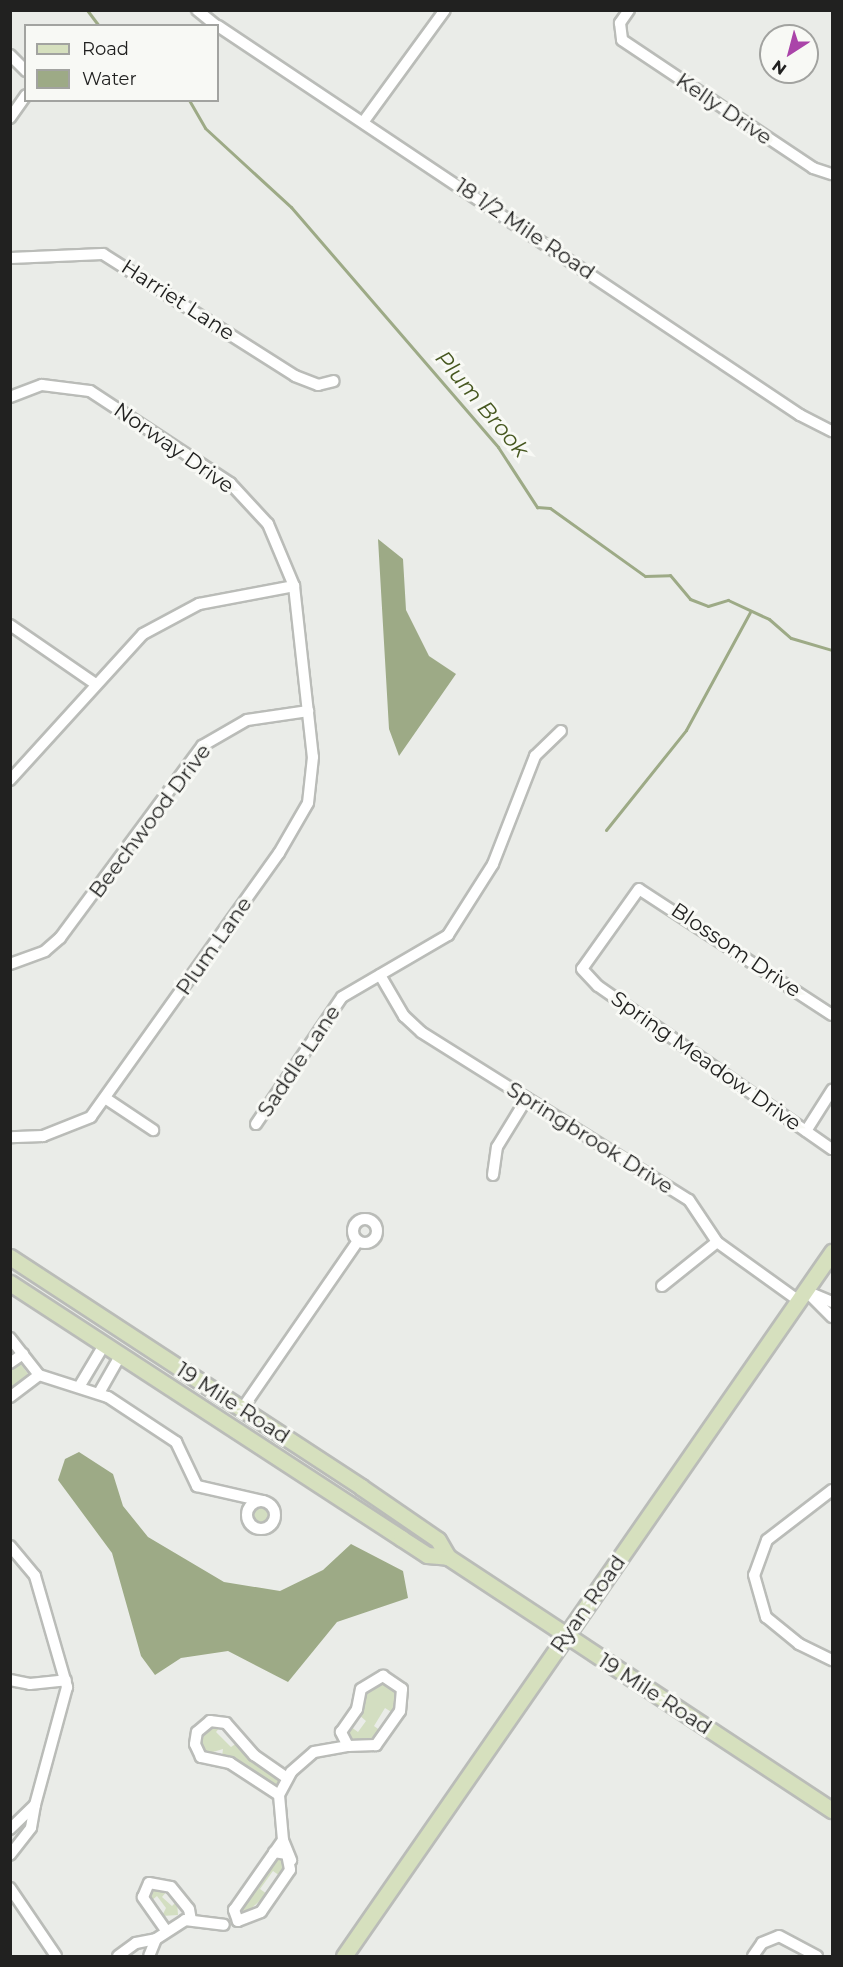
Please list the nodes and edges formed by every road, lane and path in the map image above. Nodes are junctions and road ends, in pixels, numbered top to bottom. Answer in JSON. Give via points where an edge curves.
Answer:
{"nodes":[{"id":1,"x":197,"y":10,"type":"edge"},
{"id":2,"x":445,"y":10,"type":"edge"},
{"id":3,"x":629,"y":10,"type":"edge"},
{"id":4,"x":214,"y":24,"type":"edge"},
{"id":5,"x":219,"y":27,"type":"edge"},
{"id":6,"x":10,"y":55,"type":"edge"},
{"id":7,"x":24,"y":69,"type":"edge"},
{"id":8,"x":24,"y":98,"type":"edge"},
{"id":9,"x":10,"y":118,"type":"edge"},
{"id":10,"x":364,"y":121,"type":"junction"},
{"id":11,"x":831,"y":174,"type":"edge"},
{"id":12,"x":10,"y":258,"type":"edge"},
{"id":13,"x":334,"y":381,"type":"dead end"},
{"id":14,"x":10,"y":397,"type":"edge"},
{"id":15,"x":832,"y":431,"type":"edge"},
{"id":16,"x":294,"y":586,"type":"junction"},
{"id":17,"x":10,"y":625,"type":"edge"},
{"id":18,"x":94,"y":683,"type":"junction"},
{"id":19,"x":308,"y":711,"type":"junction"},
{"id":20,"x":561,"y":731,"type":"dead end"},
{"id":21,"x":10,"y":780,"type":"edge"},
{"id":22,"x":639,"y":889,"type":"joint"},
{"id":23,"x":10,"y":964,"type":"edge"},
{"id":24,"x":381,"y":975,"type":"junction"},
{"id":25,"x":832,"y":1015,"type":"edge"},
{"id":26,"x":832,"y":1090,"type":"edge"},
{"id":27,"x":105,"y":1098,"type":"junction"},
{"id":28,"x":526,"y":1098,"type":"junction"},
{"id":29,"x":256,"y":1124,"type":"dead end"},
{"id":30,"x":153,"y":1130,"type":"dead end"},
{"id":31,"x":806,"y":1131,"type":"junction"},
{"id":32,"x":10,"y":1137,"type":"edge"},
{"id":33,"x":832,"y":1149,"type":"edge"},
{"id":34,"x":493,"y":1175,"type":"dead end"},
{"id":35,"x":358,"y":1241,"type":"dead end"},
{"id":36,"x":717,"y":1242,"type":"junction"},
{"id":37,"x":832,"y":1252,"type":"edge"},
{"id":38,"x":10,"y":1257,"type":"edge"},
{"id":39,"x":10,"y":1283,"type":"edge"},
{"id":40,"x":662,"y":1286,"type":"dead end"},
{"id":41,"x":802,"y":1296,"type":"junction"},
{"id":42,"x":832,"y":1302,"type":"edge"},
{"id":43,"x":832,"y":1317,"type":"edge"},
{"id":44,"x":119,"y":1328,"type":"junction"},
{"id":45,"x":10,"y":1338,"type":"edge"},
{"id":46,"x":102,"y":1343,"type":"junction"},
{"id":47,"x":23,"y":1354,"type":"junction"},
{"id":48,"x":120,"y":1356,"type":"junction"},
{"id":49,"x":10,"y":1363,"type":"edge"},
{"id":50,"x":39,"y":1375,"type":"junction"},
{"id":51,"x":79,"y":1387,"type":"junction"},
{"id":52,"x":99,"y":1392,"type":"junction"},
{"id":53,"x":10,"y":1397,"type":"edge"},
{"id":54,"x":242,"y":1409,"type":"junction"},
{"id":55,"x":277,"y":1432,"type":"junction"},
{"id":56,"x":256,"y":1444,"type":"junction"},
{"id":57,"x":832,"y":1490,"type":"edge"},
{"id":58,"x":240,"y":1497,"type":"junction"},
{"id":59,"x":263,"y":1501,"type":"junction"},
{"id":60,"x":248,"y":1509,"type":"junction"},
{"id":61,"x":416,"y":1525,"type":"junction"},
{"id":62,"x":400,"y":1539,"type":"junction"},
{"id":63,"x":10,"y":1546,"type":"edge"},
{"id":64,"x":448,"y":1557,"type":"junction"},
{"id":65,"x":566,"y":1635,"type":"junction"},
{"id":66,"x":832,"y":1660,"type":"edge"},
{"id":67,"x":10,"y":1680,"type":"edge"},
{"id":68,"x":66,"y":1680,"type":"junction"},
{"id":69,"x":341,"y":1732,"type":"junction"},
{"id":70,"x":331,"y":1746,"type":"junction"},
{"id":71,"x":348,"y":1746,"type":"junction"},
{"id":72,"x":287,"y":1778,"type":"junction"},
{"id":73,"x":279,"y":1795,"type":"junction"},
{"id":74,"x":34,"y":1805,"type":"junction"},
{"id":75,"x":832,"y":1810,"type":"edge"},
{"id":76,"x":10,"y":1829,"type":"edge"},
{"id":77,"x":282,"y":1840,"type":"junction"},
{"id":78,"x":274,"y":1852,"type":"junction"},
{"id":79,"x":10,"y":1855,"type":"edge"},
{"id":80,"x":291,"y":1860,"type":"junction"},
{"id":81,"x":10,"y":1888,"type":"edge"},
{"id":82,"x":234,"y":1910,"type":"junction"},
{"id":83,"x":191,"y":1920,"type":"junction"},
{"id":84,"x":244,"y":1922,"type":"junction"},
{"id":85,"x":224,"y":1925,"type":"junction"},
{"id":86,"x":165,"y":1929,"type":"junction"},
{"id":87,"x":156,"y":1939,"type":"junction"},
{"id":88,"x":56,"y":1956,"type":"edge"},
{"id":89,"x":118,"y":1956,"type":"edge"},
{"id":90,"x":149,"y":1956,"type":"edge"},
{"id":91,"x":344,"y":1956,"type":"edge"},
{"id":92,"x":753,"y":1956,"type":"edge"},
{"id":93,"x":817,"y":1956,"type":"edge"}],
"edges":[{"from":1,"to":4,"type":"street","name":"18 1/2 Mile Road"},
{"from":2,"to":10,"type":"street"},
{"from":3,"to":11,"type":"street","name":"Kelly Drive","via":[[620,23],[622,40],[813,168]]},
{"from":5,"to":10,"type":"street","name":"18 1/2 Mile Road"},
{"from":6,"to":7,"type":"street"},
{"from":8,"to":9,"type":"street"},
{"from":10,"to":15,"type":"street","name":"18 1/2 Mile Road","via":[[800,415]]},
{"from":12,"to":13,"type":"street","name":"Harriet Lane","via":[[103,254],[295,376],[318,385]]},
{"from":14,"to":16,"type":"street","name":"Norway Drive","via":[[42,385],[90,391],[230,483],[268,524]]},
{"from":16,"to":18,"type":"street","via":[[199,604],[143,634]]},
{"from":16,"to":19,"type":"street","name":"Norway Drive"},
{"from":17,"to":18,"type":"street"},
{"from":18,"to":21,"type":"street"},
{"from":19,"to":23,"type":"street","name":"Beechwood Drive","via":[[247,720],[202,746],[60,939],[45,951]]},
{"from":19,"to":27,"type":"street","name":"Plum Lane","via":[[313,757],[308,804]]},
{"from":20,"to":24,"type":"street","name":"Saddle Lane","via":[[535,756],[493,864],[448,935]]},
{"from":22,"to":25,"type":"street","name":"Blossom Drive"},
{"from":22,"to":31,"type":"street","name":"Spring Meadow Drive","via":[[582,969],[598,986]]},
{"from":24,"to":28,"type":"street","name":"Springbrook Drive","via":[[404,1016],[421,1032]]},
{"from":24,"to":29,"type":"street","name":"Saddle Lane","via":[[334,1006]]},
{"from":26,"to":31,"type":"street"},
{"from":27,"to":30,"type":"street"},
{"from":27,"to":32,"type":"street","name":"Plum Lane","via":[[91,1117],[43,1136]]},
{"from":28,"to":34,"type":"street","via":[[497,1147]]},
{"from":28,"to":36,"type":"street","name":"Springbrook Drive","via":[[688,1200]]},
{"from":31,"to":33,"type":"street","name":"Spring Meadow Drive"},
{"from":35,"to":54,"type":"street"},
{"from":36,"to":40,"type":"street"},
{"from":36,"to":41,"type":"street","name":"Springbrook Drive"},
{"from":37,"to":41,"type":"main road","name":"Ryan Road"},
{"from":38,"to":44,"type":"main road","name":"19 Mile Road"},
{"from":39,"to":46,"type":"main road","name":"19 Mile Road"},
{"from":41,"to":42,"type":"street"},
{"from":41,"to":43,"type":"street"},
{"from":41,"to":65,"type":"main road","name":"Ryan Road"},
{"from":44,"to":46,"type":"main road","via":[[106,1328]]},
{"from":44,"to":54,"type":"main road","name":"19 Mile Road"},
{"from":45,"to":47,"type":"street"},
{"from":46,"to":48,"type":"main road","name":"19 Mile Road"},
{"from":46,"to":51,"type":"street"},
{"from":47,"to":49,"type":"street"},
{"from":47,"to":50,"type":"street"},
{"from":48,"to":52,"type":"street"},
{"from":48,"to":56,"type":"main road","name":"19 Mile Road"},
{"from":50,"to":51,"type":"street"},
{"from":50,"to":53,"type":"street"},
{"from":51,"to":52,"type":"street"},
{"from":52,"to":58,"type":"street","via":[[177,1442],[197,1486]]},
{"from":54,"to":55,"type":"main road","name":"19 Mile Road"},
{"from":55,"to":56,"type":"main road","via":[[269,1444]]},
{"from":55,"to":61,"type":"main road","name":"19 Mile Road"},
{"from":56,"to":62,"type":"main road","name":"19 Mile Road"},
{"from":57,"to":66,"type":"street","via":[[767,1539],[755,1562],[754,1590],[766,1617],[799,1644]]},
{"from":58,"to":59,"type":"street"},
{"from":58,"to":60,"type":"street"},
{"from":59,"to":60,"type":"street"},
{"from":59,"to":60,"type":"street","via":[[275,1512],[267,1528],[249,1523]]},
{"from":61,"to":62,"type":"main road","via":[[412,1536]]},
{"from":61,"to":64,"type":"main road","name":"19 Mile Road","via":[[438,1540]]},
{"from":62,"to":64,"type":"main road","name":"19 Mile Road","via":[[428,1555]]},
{"from":63,"to":68,"type":"street","via":[[35,1576]]},
{"from":64,"to":65,"type":"main road","name":"19 Mile Road"},
{"from":65,"to":75,"type":"main road","name":"19 Mile Road"},
{"from":65,"to":91,"type":"main road","name":"Ryan Road"},
{"from":67,"to":68,"type":"street","via":[[30,1684]]},
{"from":68,"to":74,"type":"street","via":[[61,1724]]},
{"from":69,"to":70,"type":"street"},
{"from":69,"to":71,"type":"street"},
{"from":69,"to":71,"type":"street","via":[[368,1680],[383,1676],[399,1684],[403,1706],[380,1740],[370,1747]]},
{"from":70,"to":71,"type":"street"},
{"from":70,"to":72,"type":"street","via":[[304,1758]]},
{"from":72,"to":73,"type":"street"},
{"from":72,"to":73,"type":"street","via":[[254,1755],[226,1723],[210,1721],[197,1732],[195,1744],[201,1757],[230,1763]]},
{"from":73,"to":77,"type":"street"},
{"from":74,"to":76,"type":"street"},
{"from":74,"to":79,"type":"street","via":[[31,1828]]},
{"from":77,"to":78,"type":"street"},
{"from":77,"to":80,"type":"street"},
{"from":78,"to":80,"type":"street"},
{"from":78,"to":82,"type":"street"},
{"from":80,"to":84,"type":"street","via":[[290,1870],[261,1911]]},
{"from":81,"to":88,"type":"street"},
{"from":82,"to":84,"type":"street","via":[[236,1919]]},
{"from":82,"to":85,"type":"street"},
{"from":83,"to":85,"type":"street"},
{"from":83,"to":86,"type":"street"},
{"from":83,"to":86,"type":"street","via":[[189,1909],[171,1887],[149,1883],[143,1897]]},
{"from":84,"to":85,"type":"street"},
{"from":86,"to":87,"type":"street"},
{"from":87,"to":89,"type":"street","via":[[136,1943]]},
{"from":87,"to":90,"type":"street"},
{"from":92,"to":93,"type":"street","via":[[762,1943],[779,1936]]}]}
